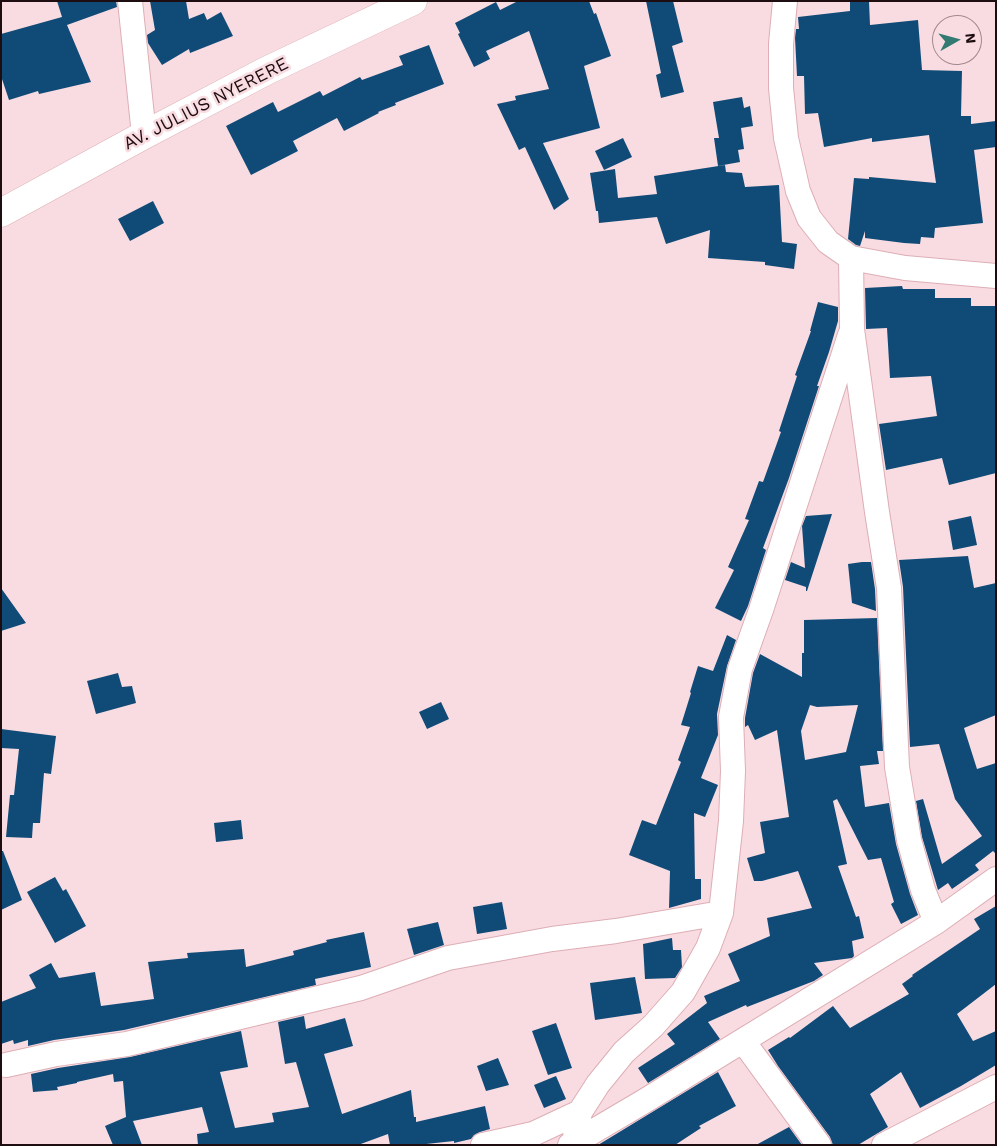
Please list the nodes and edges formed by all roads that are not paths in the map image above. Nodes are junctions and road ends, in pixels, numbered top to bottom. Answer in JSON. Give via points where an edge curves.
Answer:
{"nodes":[{"id":1,"x":130,"y":1,"type":"edge"},
{"id":2,"x":414,"y":1,"type":"edge"},
{"id":3,"x":785,"y":1,"type":"edge"},
{"id":4,"x":144,"y":135,"type":"junction"},
{"id":5,"x":1,"y":213,"type":"edge"},
{"id":6,"x":851,"y":258,"type":"junction"},
{"id":7,"x":996,"y":276,"type":"edge"},
{"id":8,"x":852,"y":329,"type":"junction"},
{"id":9,"x":996,"y":879,"type":"edge"},
{"id":10,"x":721,"y":913,"type":"junction"},
{"id":11,"x":936,"y":922,"type":"junction"},
{"id":12,"x":743,"y":1041,"type":"junction"},
{"id":13,"x":6,"y":1065,"type":"dead end"},
{"id":14,"x":996,"y":1087,"type":"edge"},
{"id":15,"x":580,"y":1112,"type":"junction"},
{"id":16,"x":572,"y":1143,"type":"edge"},
{"id":17,"x":483,"y":1145,"type":"edge"},
{"id":18,"x":819,"y":1145,"type":"edge"},
{"id":19,"x":884,"y":1145,"type":"edge"}],
"edges":[{"from":1,"to":4,"type":"street"},
{"from":2,"to":4,"type":"main road","name":"AV. JULIUS NYERERE","via":[[266,71]]},
{"from":3,"to":6,"type":"street","via":[[781,44],[782,88],[786,138],[798,191],[809,218],[828,242]]},
{"from":4,"to":5,"type":"main road","name":"AV. JULIUS NYERERE"},
{"from":6,"to":7,"type":"street","via":[[905,268]]},
{"from":6,"to":8,"type":"street"},
{"from":8,"to":10,"type":"street","via":[[740,668],[731,717],[731,821]]},
{"from":8,"to":11,"type":"street","via":[[889,588],[896,767],[909,840]]},
{"from":9,"to":11,"type":"street"},
{"from":10,"to":13,"type":"street","via":[[448,958],[361,988],[127,1044]]},
{"from":10,"to":15,"type":"street","via":[[708,948],[683,992],[624,1052]]},
{"from":11,"to":12,"type":"street"},
{"from":12,"to":16,"type":"street"},
{"from":12,"to":18,"type":"street"},
{"from":14,"to":19,"type":"street"},
{"from":15,"to":16,"type":"street"},
{"from":15,"to":17,"type":"street","via":[[533,1134]]}]}
